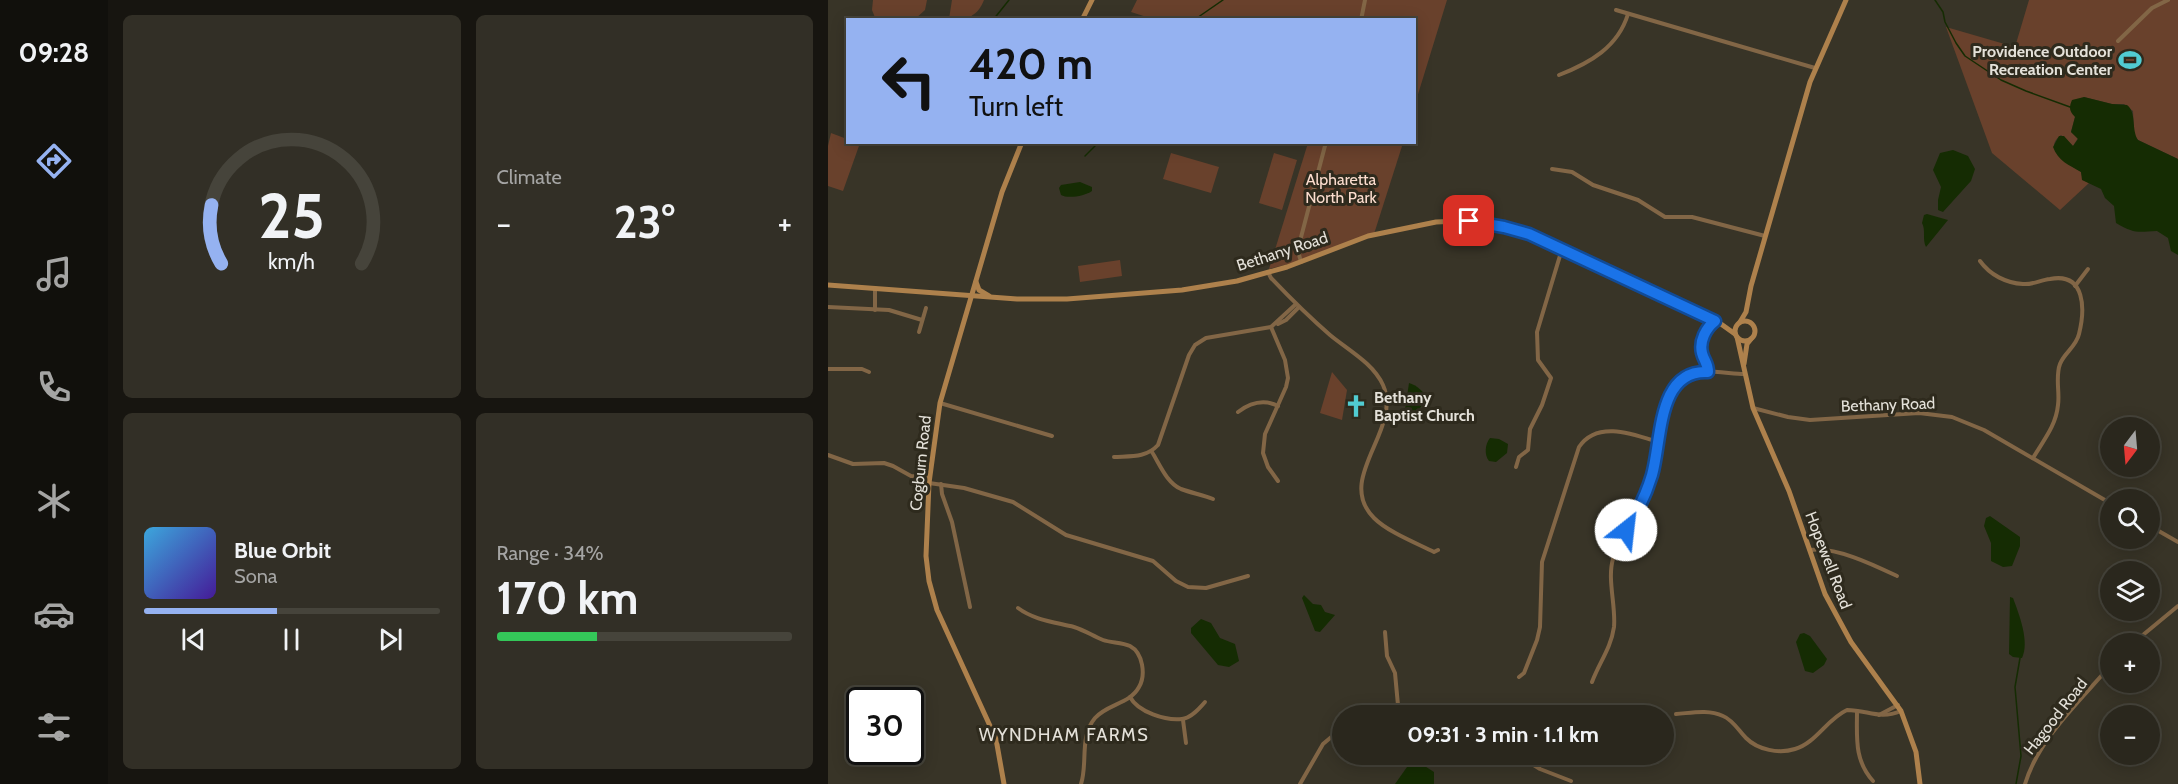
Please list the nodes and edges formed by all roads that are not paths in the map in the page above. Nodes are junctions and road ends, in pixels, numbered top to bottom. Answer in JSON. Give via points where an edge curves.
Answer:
{"nodes":[{"id":1,"x":1092,"y":0,"type":"edge"},
{"id":2,"x":1365,"y":0,"type":"edge"},
{"id":3,"x":1846,"y":0,"type":"edge"},
{"id":4,"x":2168,"y":0,"type":"edge"},
{"id":5,"x":1616,"y":10,"type":"dead end"},
{"id":6,"x":1628,"y":14,"type":"junction"},
{"id":7,"x":1083,"y":18,"type":"edge"},
{"id":8,"x":1361,"y":18,"type":"edge"},
{"id":9,"x":2118,"y":41,"type":"dead end"},
{"id":10,"x":1815,"y":68,"type":"junction"},
{"id":11,"x":1559,"y":75,"type":"dead end"},
{"id":12,"x":1021,"y":144,"type":"edge"},
{"id":13,"x":1325,"y":144,"type":"edge"},
{"id":14,"x":1552,"y":169,"type":"dead end"},
{"id":15,"x":1765,"y":236,"type":"junction"},
{"id":16,"x":1562,"y":249,"type":"junction"},
{"id":17,"x":1980,"y":261,"type":"dead end"},
{"id":18,"x":1301,"y":262,"type":"junction"},
{"id":19,"x":2088,"y":269,"type":"dead end"},
{"id":20,"x":1268,"y":272,"type":"junction"},
{"id":21,"x":976,"y":280,"type":"junction"},
{"id":22,"x":828,"y":285,"type":"edge"},
{"id":23,"x":2075,"y":286,"type":"junction"},
{"id":24,"x":875,"y":288,"type":"junction"},
{"id":25,"x":952,"y":294,"type":"junction"},
{"id":26,"x":971,"y":296,"type":"junction"},
{"id":27,"x":993,"y":297,"type":"junction"},
{"id":28,"x":1748,"y":303,"type":"junction"},
{"id":29,"x":1298,"y":306,"type":"junction"},
{"id":30,"x":828,"y":307,"type":"edge"},
{"id":31,"x":926,"y":308,"type":"dead end"},
{"id":32,"x":968,"y":308,"type":"junction"},
{"id":33,"x":875,"y":310,"type":"junction"},
{"id":34,"x":922,"y":320,"type":"junction"},
{"id":35,"x":1718,"y":322,"type":"junction"},
{"id":36,"x":1739,"y":323,"type":"junction"},
{"id":37,"x":1273,"y":326,"type":"junction"},
{"id":38,"x":1754,"y":327,"type":"junction"},
{"id":39,"x":919,"y":332,"type":"dead end"},
{"id":40,"x":1736,"y":335,"type":"junction"},
{"id":41,"x":1751,"y":338,"type":"junction"},
{"id":42,"x":828,"y":369,"type":"edge"},
{"id":43,"x":1744,"y":371,"type":"junction"},
{"id":44,"x":869,"y":372,"type":"dead end"},
{"id":45,"x":1708,"y":372,"type":"junction"},
{"id":46,"x":940,"y":403,"type":"junction"},
{"id":47,"x":1278,"y":406,"type":"junction"},
{"id":48,"x":1753,"y":408,"type":"junction"},
{"id":49,"x":1238,"y":412,"type":"dead end"},
{"id":50,"x":1052,"y":436,"type":"dead end"},
{"id":51,"x":1658,"y":442,"type":"junction"},
{"id":52,"x":1152,"y":452,"type":"junction"},
{"id":53,"x":828,"y":455,"type":"edge"},
{"id":54,"x":1114,"y":457,"type":"dead end"},
{"id":55,"x":2033,"y":458,"type":"junction"},
{"id":56,"x":1516,"y":467,"type":"dead end"},
{"id":57,"x":929,"y":480,"type":"junction"},
{"id":58,"x":1278,"y":482,"type":"dead end"},
{"id":59,"x":941,"y":484,"type":"junction"},
{"id":60,"x":2100,"y":497,"type":"edge"},
{"id":61,"x":1213,"y":499,"type":"dead end"},
{"id":62,"x":2160,"y":532,"type":"edge"},
{"id":63,"x":2178,"y":542,"type":"edge"},
{"id":64,"x":1438,"y":550,"type":"dead end"},
{"id":65,"x":1810,"y":550,"type":"junction"},
{"id":66,"x":1248,"y":576,"type":"dead end"},
{"id":67,"x":1897,"y":576,"type":"dead end"},
{"id":68,"x":2178,"y":606,"type":"edge"},
{"id":69,"x":970,"y":607,"type":"dead end"},
{"id":70,"x":1018,"y":608,"type":"dead end"},
{"id":71,"x":1385,"y":632,"type":"dead end"},
{"id":72,"x":2145,"y":633,"type":"edge"},
{"id":73,"x":1519,"y":676,"type":"dead end"},
{"id":74,"x":2100,"y":678,"type":"edge"},
{"id":75,"x":1592,"y":682,"type":"dead end"},
{"id":76,"x":1130,"y":698,"type":"junction"},
{"id":77,"x":1205,"y":702,"type":"dead end"},
{"id":78,"x":1399,"y":705,"type":"edge"},
{"id":79,"x":1898,"y":705,"type":"junction"},
{"id":80,"x":1857,"y":711,"type":"junction"},
{"id":81,"x":1901,"y":711,"type":"junction"},
{"id":82,"x":1676,"y":714,"type":"dead end"},
{"id":83,"x":1879,"y":716,"type":"junction"},
{"id":84,"x":1183,"y":720,"type":"junction"},
{"id":85,"x":1332,"y":736,"type":"edge"},
{"id":86,"x":1186,"y":743,"type":"dead end"},
{"id":87,"x":1534,"y":765,"type":"edge"},
{"id":88,"x":1874,"y":781,"type":"dead end"},
{"id":89,"x":1571,"y":782,"type":"dead end"},
{"id":90,"x":1004,"y":784,"type":"edge"},
{"id":91,"x":1081,"y":784,"type":"edge"},
{"id":92,"x":1300,"y":784,"type":"edge"},
{"id":93,"x":1920,"y":784,"type":"edge"},
{"id":94,"x":2025,"y":784,"type":"edge"}],
"edges":[{"from":1,"to":7,"type":"street"},
{"from":2,"to":8,"type":"street"},
{"from":3,"to":10,"type":"street"},
{"from":4,"to":9,"type":"street","via":[[2152,8]]},
{"from":5,"to":6,"type":"street"},
{"from":6,"to":10,"type":"street"},
{"from":6,"to":11,"type":"street","via":[[1609,46],[1589,62]]},
{"from":10,"to":15,"type":"street"},
{"from":12,"to":21,"type":"street","name":"Cogburn Road","via":[[1002,192]]},
{"from":13,"to":18,"type":"street","via":[[1299,246]]},
{"from":14,"to":15,"type":"street","via":[[1572,171],[1593,185],[1638,200],[1665,217],[1692,216]]},
{"from":15,"to":28,"type":"street"},
{"from":16,"to":18,"type":"street","name":"Bethany Road","via":[[1504,227],[1448,221],[1368,236]]},
{"from":16,"to":35,"type":"street","name":"Bethany Road"},
{"from":16,"to":56,"type":"street","via":[[1537,332],[1538,360],[1551,378],[1530,429],[1528,450],[1519,457]]},
{"from":17,"to":23,"type":"street","via":[[1991,274],[2014,283],[2056,278]]},
{"from":18,"to":20,"type":"street","name":"Bethany Road"},
{"from":19,"to":23,"type":"street"},
{"from":20,"to":27,"type":"street","name":"Bethany Road","via":[[1182,290],[1046,300]]},
{"from":20,"to":29,"type":"street"},
{"from":21,"to":26,"type":"street","name":"Cogburn Road"},
{"from":21,"to":27,"type":"street","via":[[981,292]]},
{"from":22,"to":24,"type":"street","name":"Bethany Road"},
{"from":23,"to":55,"type":"street","via":[[2083,303],[2079,334],[2060,363],[2057,414]]},
{"from":24,"to":25,"type":"street","name":"Bethany Road"},
{"from":24,"to":33,"type":"street"},
{"from":25,"to":26,"type":"street","name":"Bethany Road"},
{"from":25,"to":32,"type":"street","via":[[963,299]]},
{"from":26,"to":27,"type":"street","name":"Bethany Road"},
{"from":26,"to":32,"type":"street","name":"Cogburn Road"},
{"from":28,"to":36,"type":"street"},
{"from":28,"to":38,"type":"street"},
{"from":29,"to":37,"type":"street"},
{"from":29,"to":64,"type":"street","via":[[1370,367],[1384,387],[1385,417],[1360,484],[1366,507],[1381,524],[1434,552]]},
{"from":30,"to":33,"type":"street"},
{"from":31,"to":34,"type":"street"},
{"from":32,"to":46,"type":"street","name":"Cogburn Road"},
{"from":33,"to":34,"type":"street","via":[[895,311]]},
{"from":34,"to":39,"type":"street"},
{"from":35,"to":36,"type":"street","name":"Bethany Road"},
{"from":35,"to":40,"type":"street","name":"Bethany Road"},
{"from":35,"to":45,"type":"street","via":[[1703,337],[1701,351]]},
{"from":36,"to":38,"type":"street","via":[[1746,321]]},
{"from":36,"to":40,"type":"street"},
{"from":37,"to":47,"type":"street","via":[[1288,378]]},
{"from":37,"to":52,"type":"street","via":[[1206,338],[1195,345],[1162,437]]},
{"from":38,"to":41,"type":"street"},
{"from":40,"to":41,"type":"street","via":[[1745,341]]},
{"from":40,"to":43,"type":"street","name":"Hopewell Road"},
{"from":41,"to":43,"type":"street","name":"Hopewell Road"},
{"from":42,"to":44,"type":"street"},
{"from":43,"to":45,"type":"street"},
{"from":43,"to":48,"type":"street","name":"Hopewell Road"},
{"from":45,"to":51,"type":"street","via":[[1690,373],[1674,389],[1667,401]]},
{"from":46,"to":50,"type":"street"},
{"from":46,"to":57,"type":"street","name":"Cogburn Road"},
{"from":47,"to":49,"type":"street","via":[[1256,403]]},
{"from":47,"to":58,"type":"street","via":[[1265,435],[1263,453]]},
{"from":48,"to":55,"type":"street","name":"Bethany Road","via":[[1810,420],[1941,414],[1972,424]]},
{"from":48,"to":65,"type":"street","name":"Hopewell Road"},
{"from":51,"to":73,"type":"street","via":[[1606,430],[1593,434],[1579,447],[1542,562],[1538,640],[1524,673]]},
{"from":51,"to":75,"type":"street","via":[[1648,487],[1614,556],[1614,625]]},
{"from":52,"to":54,"type":"street"},
{"from":52,"to":61,"type":"street","via":[[1173,484]]},
{"from":53,"to":57,"type":"street","via":[[848,464],[884,463]]},
{"from":55,"to":60,"type":"street","name":"Bethany Road"},
{"from":57,"to":59,"type":"street"},
{"from":57,"to":90,"type":"street","name":"Cogburn Road","via":[[926,556],[933,599],[993,731]]},
{"from":59,"to":66,"type":"street","via":[[1013,502],[1066,535],[1154,561],[1188,587],[1206,588]]},
{"from":59,"to":69,"type":"street"},
{"from":62,"to":63,"type":"street"},
{"from":65,"to":67,"type":"street","via":[[1860,560]]},
{"from":65,"to":79,"type":"street","name":"Hopewell Road","via":[[1841,625]]},
{"from":68,"to":72,"type":"street"},
{"from":70,"to":76,"type":"street","via":[[1034,617],[1130,646],[1139,657],[1143,674]]},
{"from":71,"to":78,"type":"street"},
{"from":74,"to":94,"type":"street","name":"Hagood Road","via":[[2048,740]]},
{"from":76,"to":84,"type":"street","via":[[1143,710]]},
{"from":76,"to":91,"type":"street","via":[[1103,711],[1091,724]]},
{"from":77,"to":84,"type":"street"},
{"from":79,"to":81,"type":"street","name":"Hopewell Road"},
{"from":79,"to":83,"type":"street"},
{"from":80,"to":82,"type":"street","via":[[1844,711],[1806,744],[1784,751],[1755,745],[1720,715]]},
{"from":80,"to":83,"type":"street"},
{"from":80,"to":88,"type":"street","via":[[1857,753]]},
{"from":81,"to":83,"type":"street"},
{"from":81,"to":93,"type":"street","name":"Hopewell Road","via":[[1916,752]]},
{"from":84,"to":86,"type":"street"},
{"from":85,"to":92,"type":"street","via":[[1323,744]]},
{"from":87,"to":89,"type":"street"}]}
